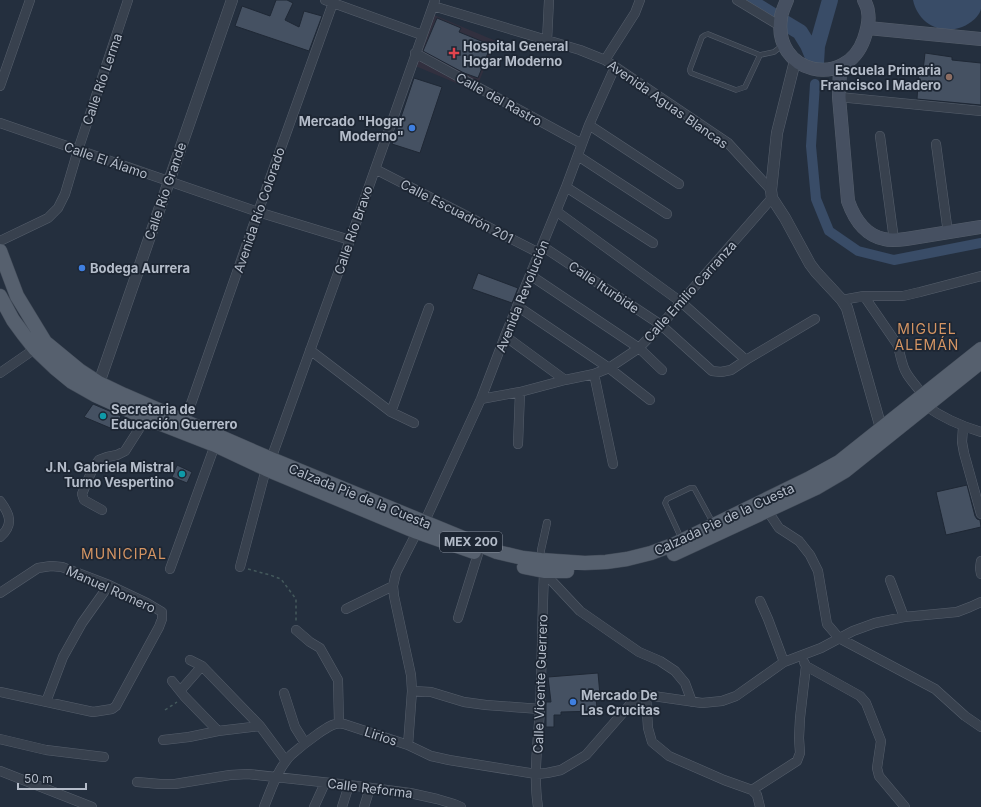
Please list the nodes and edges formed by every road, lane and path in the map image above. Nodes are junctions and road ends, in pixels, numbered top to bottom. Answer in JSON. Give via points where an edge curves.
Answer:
{"nodes":[{"id":1,"x":30,"y":0,"type":"edge"},
{"id":2,"x":128,"y":0,"type":"edge"},
{"id":3,"x":232,"y":0,"type":"edge"},
{"id":4,"x":549,"y":0,"type":"edge"},
{"id":5,"x":640,"y":0,"type":"edge"},
{"id":6,"x":737,"y":0,"type":"edge"},
{"id":7,"x":787,"y":0,"type":"edge"},
{"id":8,"x":864,"y":0,"type":"edge"},
{"id":9,"x":331,"y":1,"type":"edge"},
{"id":10,"x":434,"y":3,"type":"edge"},
{"id":11,"x":780,"y":26,"type":"junction"},
{"id":12,"x":868,"y":28,"type":"junction"},
{"id":13,"x":422,"y":35,"type":"junction"},
{"id":14,"x":981,"y":39,"type":"edge"},
{"id":15,"x":547,"y":41,"type":"junction"},
{"id":16,"x":784,"y":45,"type":"junction"},
{"id":17,"x":416,"y":53,"type":"junction"},
{"id":18,"x":760,"y":55,"type":"junction"},
{"id":19,"x":605,"y":60,"type":"junction"},
{"id":20,"x":795,"y":61,"type":"junction"},
{"id":21,"x":840,"y":66,"type":"junction"},
{"id":22,"x":615,"y":67,"type":"junction"},
{"id":23,"x":0,"y":86,"type":"edge"},
{"id":24,"x":839,"y":96,"type":"junction"},
{"id":25,"x":981,"y":111,"type":"edge"},
{"id":26,"x":0,"y":123,"type":"edge"},
{"id":27,"x":589,"y":125,"type":"junction"},
{"id":28,"x":880,"y":136,"type":"dead end"},
{"id":29,"x":582,"y":144,"type":"junction"},
{"id":30,"x":936,"y":144,"type":"dead end"},
{"id":31,"x":78,"y":150,"type":"junction"},
{"id":32,"x":578,"y":156,"type":"junction"},
{"id":33,"x":375,"y":169,"type":"junction"},
{"id":34,"x":169,"y":181,"type":"junction"},
{"id":35,"x":680,"y":184,"type":"dead end"},
{"id":36,"x":566,"y":187,"type":"junction"},
{"id":37,"x":772,"y":194,"type":"junction"},
{"id":38,"x":556,"y":211,"type":"junction"},
{"id":39,"x":258,"y":212,"type":"junction"},
{"id":40,"x":667,"y":214,"type":"dead end"},
{"id":41,"x":981,"y":227,"type":"edge"},
{"id":42,"x":948,"y":233,"type":"junction"},
{"id":43,"x":350,"y":240,"type":"junction"},
{"id":44,"x":894,"y":240,"type":"junction"},
{"id":45,"x":0,"y":241,"type":"edge"},
{"id":46,"x":653,"y":243,"type":"dead end"},
{"id":47,"x":540,"y":249,"type":"junction"},
{"id":48,"x":0,"y":251,"type":"edge"},
{"id":49,"x":530,"y":275,"type":"junction"},
{"id":50,"x":981,"y":276,"type":"edge"},
{"id":51,"x":864,"y":296,"type":"junction"},
{"id":52,"x":0,"y":298,"type":"edge"},
{"id":53,"x":842,"y":300,"type":"junction"},
{"id":54,"x":681,"y":302,"type":"junction"},
{"id":55,"x":517,"y":306,"type":"junction"},
{"id":56,"x":429,"y":308,"type":"dead end"},
{"id":57,"x":815,"y":318,"type":"dead end"},
{"id":58,"x":661,"y":326,"type":"junction"},
{"id":59,"x":504,"y":336,"type":"junction"},
{"id":60,"x":40,"y":345,"type":"junction"},
{"id":61,"x":639,"y":348,"type":"junction"},
{"id":62,"x":981,"y":349,"type":"edge"},
{"id":63,"x":310,"y":350,"type":"junction"},
{"id":64,"x":746,"y":360,"type":"junction"},
{"id":65,"x":981,"y":362,"type":"edge"},
{"id":66,"x":610,"y":368,"type":"junction"},
{"id":67,"x":662,"y":370,"type":"dead end"},
{"id":68,"x":0,"y":373,"type":"edge"},
{"id":69,"x":594,"y":374,"type":"junction"},
{"id":70,"x":565,"y":380,"type":"junction"},
{"id":71,"x":99,"y":383,"type":"junction"},
{"id":72,"x":520,"y":392,"type":"junction"},
{"id":73,"x":481,"y":399,"type":"junction"},
{"id":74,"x":650,"y":400,"type":"dead end"},
{"id":75,"x":924,"y":400,"type":"junction"},
{"id":76,"x":391,"y":412,"type":"junction"},
{"id":77,"x":146,"y":418,"type":"junction"},
{"id":78,"x":186,"y":421,"type":"junction"},
{"id":79,"x":414,"y":423,"type":"dead end"},
{"id":80,"x":963,"y":427,"type":"junction"},
{"id":81,"x":881,"y":428,"type":"junction"},
{"id":82,"x":981,"y":432,"type":"edge"},
{"id":83,"x":518,"y":444,"type":"dead end"},
{"id":84,"x":214,"y":446,"type":"junction"},
{"id":85,"x":268,"y":464,"type":"junction"},
{"id":86,"x":613,"y":464,"type":"dead end"},
{"id":87,"x":0,"y":501,"type":"edge"},
{"id":88,"x":765,"y":506,"type":"junction"},
{"id":89,"x":102,"y":510,"type":"dead end"},
{"id":90,"x":981,"y":514,"type":"edge"},
{"id":91,"x":547,"y":523,"type":"dead end"},
{"id":92,"x":714,"y":525,"type":"junction"},
{"id":93,"x":421,"y":527,"type":"junction"},
{"id":94,"x":0,"y":537,"type":"edge"},
{"id":95,"x":698,"y":538,"type":"junction"},
{"id":96,"x":682,"y":540,"type":"junction"},
{"id":97,"x":478,"y":554,"type":"junction"},
{"id":98,"x":981,"y":561,"type":"edge"},
{"id":99,"x":240,"y":567,"type":"joint"},
{"id":100,"x":543,"y":568,"type":"junction"},
{"id":101,"x":170,"y":569,"type":"dead end"},
{"id":102,"x":981,"y":574,"type":"edge"},
{"id":103,"x":890,"y":580,"type":"dead end"},
{"id":104,"x":109,"y":585,"type":"junction"},
{"id":105,"x":393,"y":586,"type":"junction"},
{"id":106,"x":0,"y":593,"type":"edge"},
{"id":107,"x":760,"y":601,"type":"dead end"},
{"id":108,"x":981,"y":602,"type":"edge"},
{"id":109,"x":346,"y":609,"type":"dead end"},
{"id":110,"x":904,"y":616,"type":"junction"},
{"id":111,"x":458,"y":618,"type":"dead end"},
{"id":112,"x":296,"y":630,"type":"joint"},
{"id":113,"x":839,"y":638,"type":"junction"},
{"id":114,"x":802,"y":655,"type":"junction"},
{"id":115,"x":190,"y":660,"type":"dead end"},
{"id":116,"x":784,"y":662,"type":"junction"},
{"id":117,"x":202,"y":666,"type":"junction"},
{"id":118,"x":806,"y":666,"type":"junction"},
{"id":119,"x":172,"y":681,"type":"dead end"},
{"id":120,"x":412,"y":691,"type":"junction"},
{"id":121,"x":0,"y":692,"type":"edge"},
{"id":122,"x":182,"y":693,"type":"junction"},
{"id":123,"x":284,"y":693,"type":"dead end"},
{"id":124,"x":646,"y":695,"type":"junction"},
{"id":125,"x":46,"y":702,"type":"junction"},
{"id":126,"x":692,"y":702,"type":"junction"},
{"id":127,"x":540,"y":709,"type":"junction"},
{"id":128,"x":165,"y":710,"type":"dead end"},
{"id":129,"x":979,"y":722,"type":"edge"},
{"id":130,"x":339,"y":723,"type":"junction"},
{"id":131,"x":260,"y":726,"type":"junction"},
{"id":132,"x":218,"y":731,"type":"junction"},
{"id":133,"x":0,"y":739,"type":"edge"},
{"id":134,"x":163,"y":740,"type":"dead end"},
{"id":135,"x":305,"y":743,"type":"junction"},
{"id":136,"x":408,"y":745,"type":"junction"},
{"id":137,"x":104,"y":757,"type":"dead end"},
{"id":138,"x":286,"y":761,"type":"junction"},
{"id":139,"x":0,"y":772,"type":"edge"},
{"id":140,"x":536,"y":774,"type":"junction"},
{"id":141,"x":277,"y":777,"type":"junction"},
{"id":142,"x":137,"y":782,"type":"dead end"},
{"id":143,"x":325,"y":783,"type":"junction"},
{"id":144,"x":349,"y":785,"type":"junction"},
{"id":145,"x":370,"y":788,"type":"junction"},
{"id":146,"x":752,"y":790,"type":"junction"},
{"id":147,"x":92,"y":807,"type":"edge"},
{"id":148,"x":264,"y":807,"type":"edge"},
{"id":149,"x":314,"y":807,"type":"edge"},
{"id":150,"x":342,"y":807,"type":"edge"},
{"id":151,"x":364,"y":807,"type":"edge"},
{"id":152,"x":461,"y":807,"type":"edge"},
{"id":153,"x":538,"y":807,"type":"edge"},
{"id":154,"x":760,"y":807,"type":"edge"},
{"id":155,"x":905,"y":807,"type":"edge"}],
"edges":[{"from":1,"to":23,"type":"street"},
{"from":2,"to":31,"type":"street","name":"Calle Río Lerma"},
{"from":3,"to":34,"type":"street","name":"Calle Río Grande"},
{"from":4,"to":15,"type":"street"},
{"from":5,"to":19,"type":"street"},
{"from":6,"to":11,"type":"street"},
{"from":7,"to":11,"type":"main road"},
{"from":8,"to":12,"type":"main road","via":[[868,12]]},
{"from":9,"to":13,"type":"street"},
{"from":9,"to":39,"type":"street","name":"Avenida Río Colorado"},
{"from":10,"to":13,"type":"street","name":"Calle Río Bravo"},
{"from":10,"to":15,"type":"street","name":"Avenida Aguas Blancas"},
{"from":11,"to":16,"type":"main road"},
{"from":12,"to":14,"type":"main road"},
{"from":12,"to":21,"type":"main road","via":[[855,54]]},
{"from":13,"to":17,"type":"street","name":"Calle Río Bravo"},
{"from":15,"to":19,"type":"street","name":"Avenida Aguas Blancas"},
{"from":16,"to":18,"type":"lane","via":[[774,52]]},
{"from":16,"to":20,"type":"main road"},
{"from":17,"to":29,"type":"street","name":"Calle del Rastro"},
{"from":17,"to":33,"type":"street","name":"Calle Río Bravo"},
{"from":18,"to":18,"type":"lane","via":[[708,34],[702,37],[690,71],[736,90],[741,89],[745,87]]},
{"from":19,"to":22,"type":"street","name":"Avenida Aguas Blancas"},
{"from":20,"to":21,"type":"main road","via":[[810,68],[831,69]]},
{"from":20,"to":37,"type":"street","via":[[777,133]]},
{"from":21,"to":24,"type":"main road"},
{"from":22,"to":27,"type":"street","name":"Avenida Revolución"},
{"from":22,"to":37,"type":"street","name":"Avenida Aguas Blancas","via":[[728,143]]},
{"from":24,"to":25,"type":"street"},
{"from":24,"to":44,"type":"main road","via":[[848,201],[852,213],[862,227],[873,235],[884,240]]},
{"from":26,"to":31,"type":"street","name":"Calle El Álamo"},
{"from":27,"to":29,"type":"street","name":"Avenida Revolución"},
{"from":27,"to":35,"type":"street"},
{"from":28,"to":44,"type":"street"},
{"from":29,"to":32,"type":"street","name":"Avenida Revolución"},
{"from":30,"to":42,"type":"street"},
{"from":31,"to":34,"type":"street","name":"Calle El Álamo"},
{"from":31,"to":45,"type":"street","name":"Calle Río Lerma","via":[[65,194],[58,208],[48,218]]},
{"from":32,"to":36,"type":"street","name":"Avenida Revolución"},
{"from":32,"to":40,"type":"street"},
{"from":33,"to":43,"type":"street","name":"Calle Río Bravo"},
{"from":33,"to":47,"type":"street","name":"Calle Escuadrón 201"},
{"from":34,"to":39,"type":"street","name":"Calle El Álamo"},
{"from":34,"to":71,"type":"street","name":"Calle Río Grande"},
{"from":36,"to":38,"type":"street","name":"Avenida Revolución"},
{"from":36,"to":46,"type":"street"},
{"from":37,"to":53,"type":"street","name":"Avenida Aguas Blancas","via":[[810,264]]},
{"from":37,"to":54,"type":"street","name":"Calle Emilio Carranza"},
{"from":38,"to":47,"type":"street","name":"Avenida Revolución"},
{"from":38,"to":54,"type":"street"},
{"from":39,"to":43,"type":"street","name":"Calle El Álamo"},
{"from":39,"to":78,"type":"street","name":"Avenida Río Colorado"},
{"from":41,"to":42,"type":"main road"},
{"from":42,"to":44,"type":"main road"},
{"from":43,"to":63,"type":"street","name":"Calle Río Bravo"},
{"from":47,"to":49,"type":"street","name":"Avenida Revolución"},
{"from":47,"to":58,"type":"street","name":"Calle Iturbide"},
{"from":48,"to":60,"type":"main road","name":"Calzada Pie de la Cuesta","number":"MEX 200"},
{"from":49,"to":55,"type":"street","name":"Avenida Revolución"},
{"from":49,"to":61,"type":"street"},
{"from":50,"to":51,"type":"street","via":[[902,296]]},
{"from":51,"to":53,"type":"street"},
{"from":51,"to":75,"type":"street","via":[[897,344],[902,364]]},
{"from":52,"to":60,"type":"main road","name":"Calzada Pie de la Cuesta","number":"MEX 200","via":[[24,335]]},
{"from":53,"to":81,"type":"street","name":"Avenida Aguas Blancas","via":[[847,308]]},
{"from":54,"to":58,"type":"street","name":"Calle Emilio Carranza"},
{"from":54,"to":64,"type":"street"},
{"from":55,"to":59,"type":"street","name":"Avenida Revolución"},
{"from":55,"to":66,"type":"street"},
{"from":56,"to":76,"type":"street"},
{"from":57,"to":64,"type":"street"},
{"from":58,"to":61,"type":"street","name":"Calle Emilio Carranza"},
{"from":58,"to":64,"type":"street","name":"Calle Iturbide","via":[[712,371],[731,370]]},
{"from":59,"to":70,"type":"street"},
{"from":59,"to":73,"type":"street","name":"Avenida Revolución"},
{"from":60,"to":68,"type":"street"},
{"from":60,"to":71,"type":"main road","name":"Calzada Pie de la Cuesta","number":"MEX 200"},
{"from":60,"to":77,"type":"main road","name":"Calzada Pie de la Cuesta","number":"MEX 200","via":[[55,368],[72,382]]},
{"from":61,"to":66,"type":"street","name":"Calle Emilio Carranza"},
{"from":61,"to":67,"type":"street"},
{"from":62,"to":75,"type":"main road","name":"Calzada Pie de la Cuesta","number":"MEX 200"},
{"from":63,"to":76,"type":"street"},
{"from":63,"to":85,"type":"street","name":"Calle Río Bravo"},
{"from":65,"to":75,"type":"main road","name":"Calzada Pie de la Cuesta","number":"MEX 200"},
{"from":66,"to":69,"type":"street","name":"Calle Emilio Carranza"},
{"from":66,"to":74,"type":"street"},
{"from":69,"to":70,"type":"street","name":"Calle Emilio Carranza"},
{"from":69,"to":86,"type":"street"},
{"from":70,"to":72,"type":"street","name":"Calle Emilio Carranza"},
{"from":71,"to":78,"type":"main road","name":"Calzada Pie de la Cuesta","number":"MEX 200"},
{"from":72,"to":73,"type":"street","name":"Calle Emilio Carranza"},
{"from":72,"to":83,"type":"street"},
{"from":73,"to":93,"type":"street","name":"Avenida Revolución"},
{"from":75,"to":80,"type":"street","via":[[937,415]]},
{"from":75,"to":81,"type":"main road","name":"Calzada Pie de la Cuesta","number":"MEX 200"},
{"from":75,"to":88,"type":"main road","name":"Calzada Pie de la Cuesta","number":"MEX 200","via":[[845,471],[816,488]]},
{"from":76,"to":79,"type":"street"},
{"from":77,"to":84,"type":"main road","name":"Calzada Pie de la Cuesta","number":"MEX 200"},
{"from":77,"to":89,"type":"street","via":[[125,451],[99,460],[93,468],[82,494],[84,500]]},
{"from":78,"to":85,"type":"main road","name":"Calzada Pie de la Cuesta","number":"MEX 200"},
{"from":80,"to":82,"type":"street"},
{"from":80,"to":90,"type":"street","via":[[964,454]]},
{"from":81,"to":88,"type":"main road","name":"Calzada Pie de la Cuesta","number":"MEX 200","via":[[839,462]]},
{"from":84,"to":85,"type":"main road","name":"Calzada Pie de la Cuesta","number":"MEX 200"},
{"from":84,"to":101,"type":"street"},
{"from":85,"to":93,"type":"main road","name":"Calzada Pie de la Cuesta","number":"MEX 200"},
{"from":85,"to":99,"type":"street","name":"Calle Río Bravo"},
{"from":87,"to":94,"type":"street","via":[[9,516],[9,524],[6,532]]},
{"from":88,"to":92,"type":"main road","name":"Calzada Pie de la Cuesta","number":"MEX 200"},
{"from":88,"to":95,"type":"main road","name":"Calzada Pie de la Cuesta","number":"MEX 200"},
{"from":88,"to":113,"type":"street","via":[[779,528],[799,541],[810,555],[818,571],[827,624]]},
{"from":91,"to":100,"type":"street","via":[[541,550]]},
{"from":92,"to":95,"type":"main road","name":"Calzada Pie de la Cuesta","number":"MEX 200"},
{"from":92,"to":96,"type":"lane","via":[[694,488],[690,488],[667,499],[665,503]]},
{"from":93,"to":97,"type":"main road","name":"Calzada Pie de la Cuesta","number":"MEX 200"},
{"from":93,"to":100,"type":"main road","name":"Calzada Pie de la Cuesta","number":"MEX 200","via":[[496,552],[523,558]]},
{"from":93,"to":105,"type":"street","name":"Avenida Revolución","via":[[396,573]]},
{"from":95,"to":96,"type":"main road","name":"Calzada Pie de la Cuesta","number":"MEX 200"},
{"from":95,"to":100,"type":"main road","name":"Calzada Pie de la Cuesta","number":"MEX 200","via":[[679,552],[628,568],[586,572]]},
{"from":96,"to":100,"type":"main road","name":"Calzada Pie de la Cuesta","number":"MEX 200","via":[[651,553],[627,559]]},
{"from":97,"to":100,"type":"main road","name":"Calzada Pie de la Cuesta","number":"MEX 200","via":[[522,567]]},
{"from":97,"to":111,"type":"street"},
{"from":98,"to":102,"type":"street"},
{"from":99,"to":112,"type":"path","via":[[281,578],[296,599]]},
{"from":100,"to":126,"type":"street","via":[[580,611],[639,652],[675,671],[685,684]]},
{"from":100,"to":127,"type":"street","name":"Calle Vicente Guerrero"},
{"from":103,"to":110,"type":"street"},
{"from":104,"to":106,"type":"street","name":"Manuel Romero","via":[[62,567],[51,566],[38,568]]},
{"from":104,"to":125,"type":"street","via":[[82,623],[63,657]]},
{"from":104,"to":125,"type":"street","name":"Manuel Romero","via":[[162,612],[162,619],[116,706],[93,712]]},
{"from":105,"to":109,"type":"street"},
{"from":105,"to":120,"type":"street"},
{"from":107,"to":116,"type":"street"},
{"from":108,"to":110,"type":"street","via":[[957,612]]},
{"from":110,"to":113,"type":"street","via":[[875,623]]},
{"from":112,"to":130,"type":"street","via":[[320,648],[338,680]]},
{"from":113,"to":114,"type":"street"},
{"from":113,"to":129,"type":"street","via":[[935,689],[964,716]]},
{"from":114,"to":116,"type":"street"},
{"from":114,"to":118,"type":"street"},
{"from":115,"to":117,"type":"street"},
{"from":116,"to":126,"type":"street","via":[[736,696],[722,701]]},
{"from":117,"to":122,"type":"street"},
{"from":117,"to":131,"type":"street"},
{"from":118,"to":146,"type":"street","via":[[800,718],[800,753],[797,761]]},
{"from":118,"to":155,"type":"street","via":[[860,696],[866,703],[881,741],[877,768],[880,776]]},
{"from":119,"to":122,"type":"street"},
{"from":120,"to":127,"type":"street","via":[[431,692],[464,702]]},
{"from":120,"to":136,"type":"street"},
{"from":121,"to":125,"type":"street","name":"Manuel Romero"},
{"from":122,"to":128,"type":"path"},
{"from":122,"to":132,"type":"street"},
{"from":123,"to":135,"type":"street","via":[[295,727]]},
{"from":124,"to":126,"type":"street"},
{"from":124,"to":140,"type":"street","name":"Lirios","via":[[634,700],[586,755],[561,770]]},
{"from":124,"to":146,"type":"street","via":[[648,728],[652,742],[669,756]]},
{"from":127,"to":140,"type":"street","name":"Calle Vicente Guerrero"},
{"from":130,"to":135,"type":"street"},
{"from":130,"to":136,"type":"street","name":"Lirios"},
{"from":131,"to":132,"type":"street"},
{"from":131,"to":138,"type":"street"},
{"from":132,"to":134,"type":"street"},
{"from":133,"to":137,"type":"street","via":[[46,750]]},
{"from":135,"to":138,"type":"street"},
{"from":136,"to":140,"type":"street","name":"Lirios","via":[[431,756]]},
{"from":138,"to":141,"type":"street"},
{"from":139,"to":147,"type":"street"},
{"from":140,"to":153,"type":"street","name":"Calle Vicente Guerrero"},
{"from":141,"to":142,"type":"street","name":"Calle Reforma","via":[[248,774],[175,784]]},
{"from":141,"to":143,"type":"street","name":"Calle Reforma"},
{"from":141,"to":148,"type":"street"},
{"from":143,"to":144,"type":"street","name":"Calle Reforma"},
{"from":143,"to":149,"type":"street"},
{"from":144,"to":145,"type":"street","name":"Calle Reforma"},
{"from":144,"to":150,"type":"street"},
{"from":145,"to":151,"type":"street"},
{"from":145,"to":152,"type":"street","name":"Calle Reforma","via":[[410,793]]},
{"from":146,"to":154,"type":"street","via":[[757,795]]}]}
